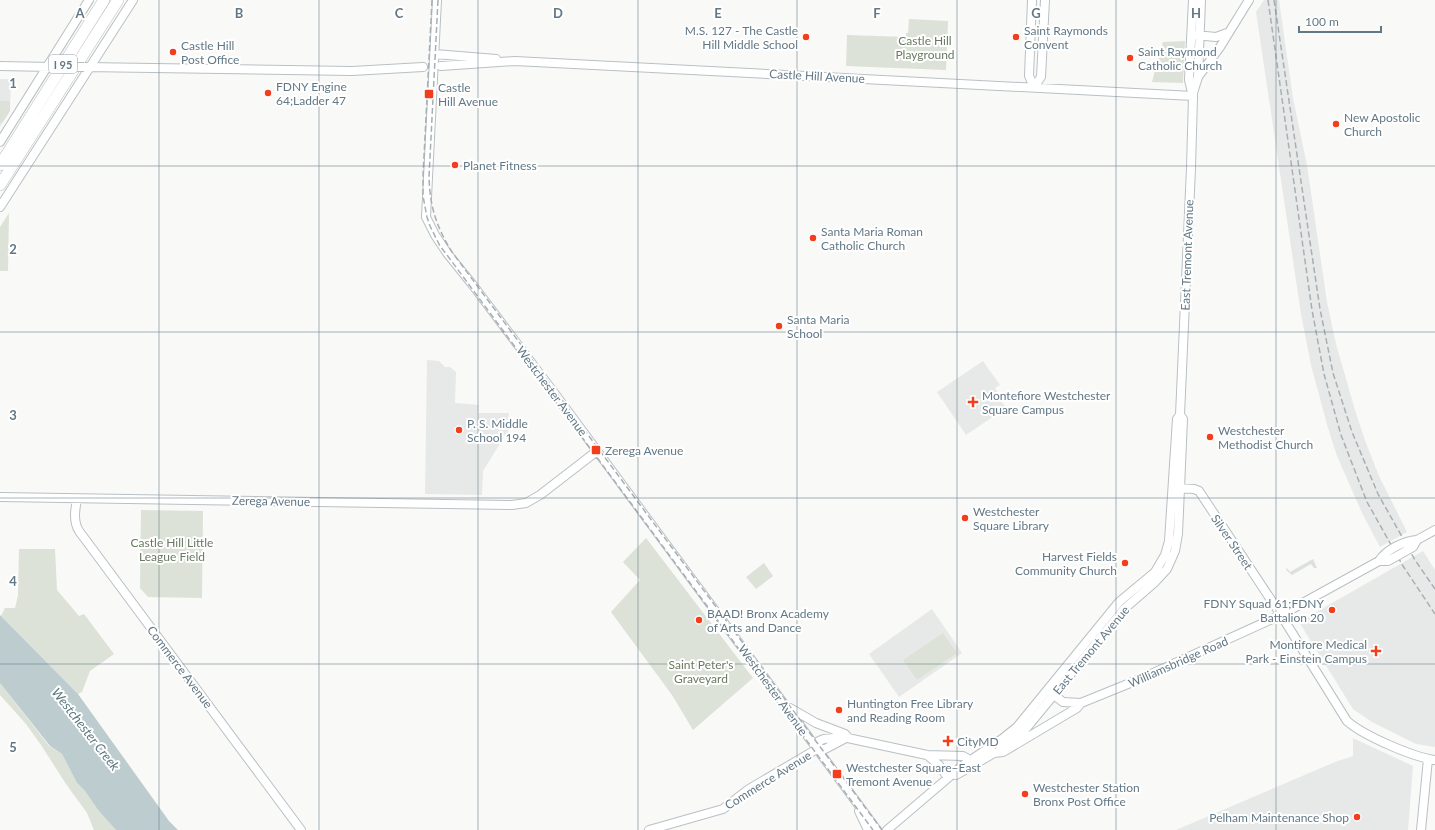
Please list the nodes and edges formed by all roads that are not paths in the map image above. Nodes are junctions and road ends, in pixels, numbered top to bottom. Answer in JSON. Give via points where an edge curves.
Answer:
{"nodes":[{"id":1,"x":89,"y":0,"type":"edge"},
{"id":2,"x":104,"y":0,"type":"edge"},
{"id":3,"x":133,"y":0,"type":"edge"},
{"id":4,"x":437,"y":0,"type":"edge"},
{"id":5,"x":1032,"y":0,"type":"edge"},
{"id":6,"x":1045,"y":0,"type":"edge"},
{"id":7,"x":1193,"y":0,"type":"edge"},
{"id":8,"x":1202,"y":0,"type":"edge"},
{"id":9,"x":1249,"y":0,"type":"edge"},
{"id":10,"x":118,"y":1,"type":"edge"},
{"id":11,"x":1227,"y":33,"type":"junction"},
{"id":12,"x":1196,"y":35,"type":"junction"},
{"id":13,"x":435,"y":54,"type":"junction"},
{"id":14,"x":515,"y":61,"type":"junction"},
{"id":15,"x":0,"y":66,"type":"edge"},
{"id":16,"x":47,"y":66,"type":"junction"},
{"id":17,"x":441,"y":66,"type":"dead end"},
{"id":18,"x":87,"y":67,"type":"junction"},
{"id":19,"x":423,"y":67,"type":"dead end"},
{"id":20,"x":1198,"y":77,"type":"junction"},
{"id":21,"x":1034,"y":87,"type":"junction"},
{"id":22,"x":1193,"y":96,"type":"junction"},
{"id":23,"x":0,"y":142,"type":"edge"},
{"id":24,"x":0,"y":164,"type":"edge"},
{"id":25,"x":0,"y":185,"type":"edge"},
{"id":26,"x":0,"y":207,"type":"edge"},
{"id":27,"x":597,"y":451,"type":"junction"},
{"id":28,"x":1176,"y":488,"type":"junction"},
{"id":29,"x":0,"y":497,"type":"edge"},
{"id":30,"x":77,"y":498,"type":"junction"},
{"id":31,"x":1435,"y":530,"type":"edge"},
{"id":32,"x":1281,"y":615,"type":"junction"},
{"id":33,"x":1051,"y":692,"type":"junction"},
{"id":34,"x":1081,"y":704,"type":"junction"},
{"id":35,"x":785,"y":705,"type":"junction"},
{"id":36,"x":849,"y":738,"type":"junction"},
{"id":37,"x":829,"y":747,"type":"junction"},
{"id":38,"x":817,"y":749,"type":"junction"},
{"id":39,"x":999,"y":752,"type":"junction"},
{"id":40,"x":927,"y":755,"type":"junction"},
{"id":41,"x":1431,"y":759,"type":"edge"},
{"id":42,"x":973,"y":762,"type":"junction"},
{"id":43,"x":828,"y":764,"type":"junction"},
{"id":44,"x":948,"y":778,"type":"junction"},
{"id":45,"x":852,"y":796,"type":"junction"},
{"id":46,"x":301,"y":830,"type":"edge"},
{"id":47,"x":650,"y":830,"type":"edge"},
{"id":48,"x":868,"y":830,"type":"edge"},
{"id":49,"x":877,"y":830,"type":"edge"},
{"id":50,"x":887,"y":830,"type":"edge"},
{"id":51,"x":1421,"y":830,"type":"edge"}],
"edges":[{"from":1,"to":16,"type":"main road"},
{"from":2,"to":24,"type":"highway","number":"I 95"},
{"from":3,"to":18,"type":"main road"},
{"from":4,"to":13,"type":"main road","name":"Westchester Avenue"},
{"from":5,"to":21,"type":"main road","via":[[1029,76]]},
{"from":6,"to":21,"type":"main road","via":[[1041,77]]},
{"from":7,"to":12,"type":"main road","name":"East Tremont Avenue"},
{"from":8,"to":12,"type":"main road","name":"East Tremont Avenue"},
{"from":9,"to":11,"type":"main road"},
{"from":10,"to":25,"type":"highway","number":"I 95"},
{"from":11,"to":12,"type":"main road","via":[[1216,37]]},
{"from":11,"to":20,"type":"main road"},
{"from":12,"to":20,"type":"main road","name":"East Tremont Avenue"},
{"from":12,"to":22,"type":"main road","name":"East Tremont Avenue","via":[[1189,80]]},
{"from":13,"to":14,"type":"main road"},
{"from":13,"to":27,"type":"main road","name":"Westchester Avenue","via":[[426,217],[447,253]]},
{"from":14,"to":17,"type":"main road","name":"Castle Hill Avenue"},
{"from":14,"to":21,"type":"main road","name":"Castle Hill Avenue"},
{"from":15,"to":16,"type":"main road"},
{"from":16,"to":18,"type":"main road","bridge":true},
{"from":16,"to":23,"type":"main road"},
{"from":18,"to":19,"type":"main road","via":[[352,71]]},
{"from":18,"to":26,"type":"main road"},
{"from":20,"to":22,"type":"main road","name":"East Tremont Avenue"},
{"from":21,"to":22,"type":"main road","name":"Castle Hill Avenue"},
{"from":22,"to":28,"type":"main road","name":"East Tremont Avenue"},
{"from":27,"to":30,"type":"main road","name":"Zerega Avenue","via":[[535,498],[512,506]]},
{"from":27,"to":35,"type":"main road","name":"Westchester Avenue"},
{"from":28,"to":32,"type":"main road","name":"Silver Street","via":[[1199,491]]},
{"from":28,"to":33,"type":"main road","name":"East Tremont Avenue","via":[[1169,541],[1161,563],[1119,602]]},
{"from":29,"to":30,"type":"main road","name":"Zerega Avenue"},
{"from":30,"to":46,"type":"main road","name":"Commerce Avenue","via":[[75,517],[79,531]]},
{"from":31,"to":32,"type":"main road","name":"Williamsbridge Road","bridge":true,"via":[[1417,540],[1413,548],[1388,561],[1379,562]]},
{"from":32,"to":34,"type":"main road","name":"Williamsbridge Road"},
{"from":32,"to":41,"type":"main road","name":"Silver Street","via":[[1347,721],[1359,730],[1413,755]]},
{"from":33,"to":34,"type":"main road","via":[[1063,702]]},
{"from":33,"to":39,"type":"main road","name":"East Tremont Avenue","via":[[1022,733]]},
{"from":33,"to":42,"type":"main road","name":"East Tremont Avenue","via":[[1008,734]]},
{"from":34,"to":39,"type":"main road","name":"Williamsbridge Road","via":[[1052,724],[1004,752]]},
{"from":35,"to":36,"type":"main road"},
{"from":35,"to":38,"type":"main road","name":"Westchester Avenue"},
{"from":36,"to":37,"type":"main road"},
{"from":36,"to":38,"type":"main road","via":[[824,739],[819,741]]},
{"from":36,"to":40,"type":"main road"},
{"from":37,"to":38,"type":"main road"},
{"from":37,"to":43,"type":"main road"},
{"from":38,"to":43,"type":"main road","name":"Westchester Avenue"},
{"from":38,"to":47,"type":"main road","name":"Commerce Avenue","via":[[749,789],[723,809]]},
{"from":39,"to":42,"type":"main road","name":"East Tremont Avenue"},
{"from":40,"to":42,"type":"main road","via":[[963,756]]},
{"from":40,"to":44,"type":"main road","via":[[939,765]]},
{"from":41,"to":51,"type":"main road"},
{"from":42,"to":44,"type":"main road"},
{"from":43,"to":45,"type":"main road","name":"Westchester Avenue"},
{"from":44,"to":50,"type":"main road"},
{"from":45,"to":48,"type":"main road","name":"Westchester Avenue"},
{"from":45,"to":49,"type":"main road","name":"Westchester Avenue"}]}
